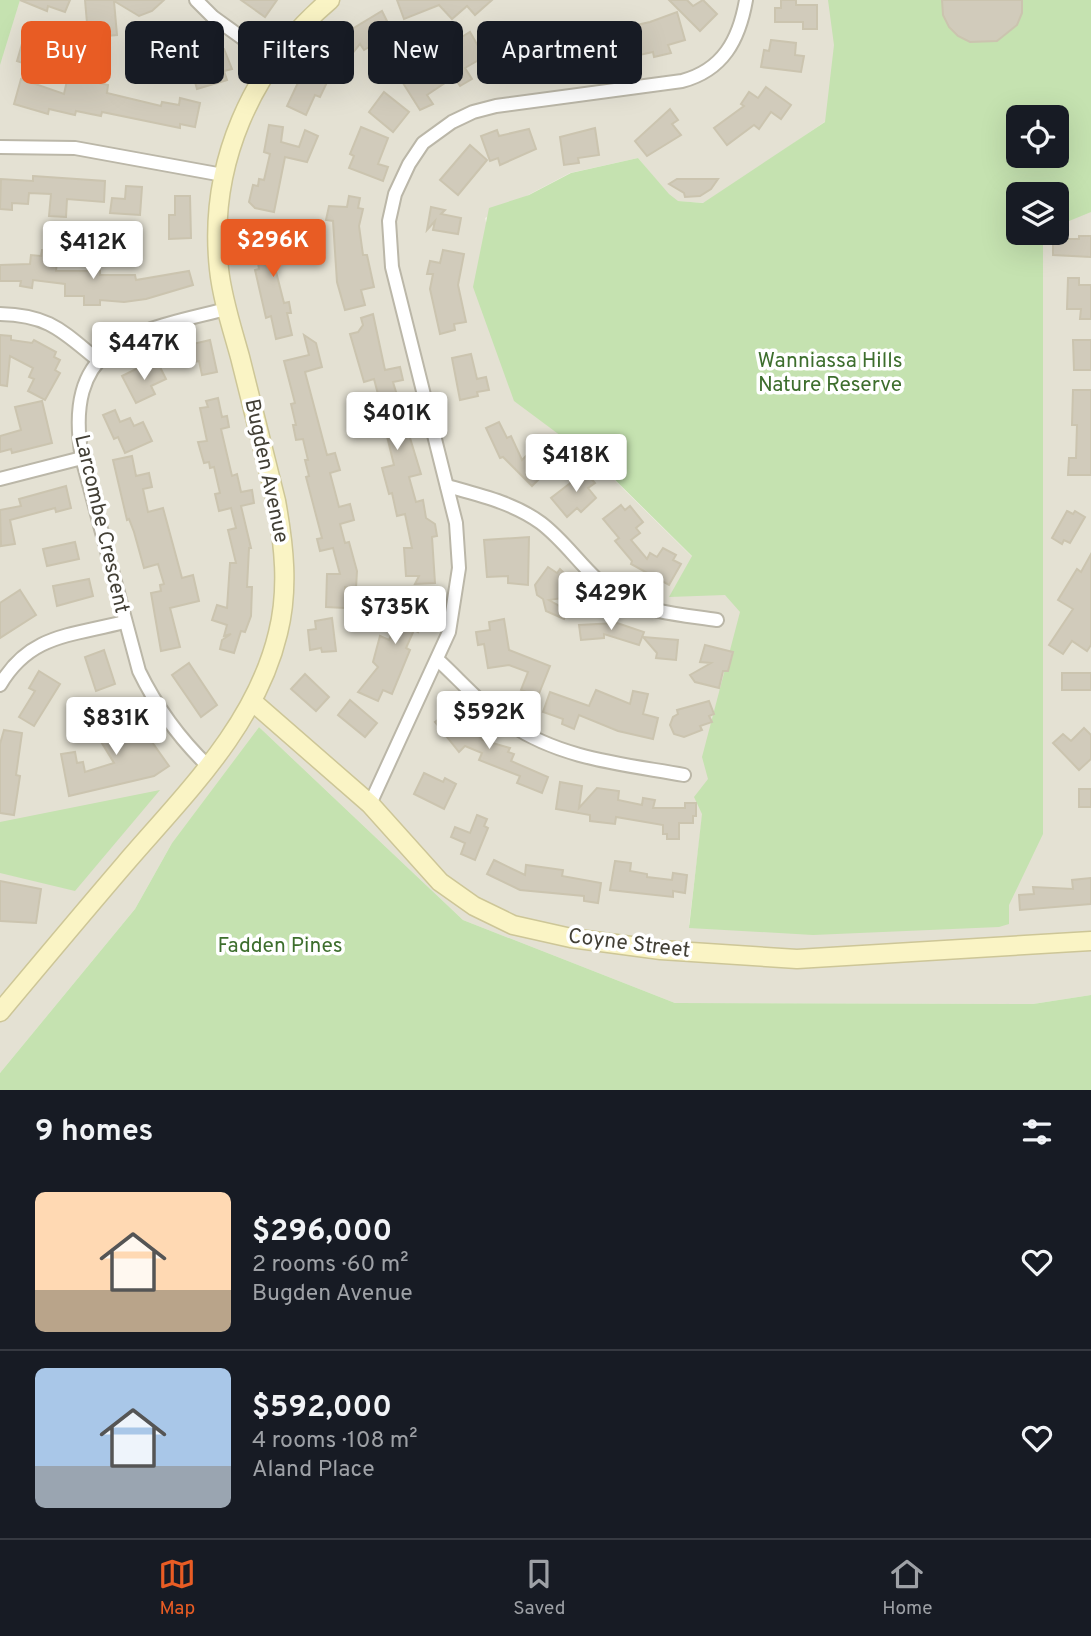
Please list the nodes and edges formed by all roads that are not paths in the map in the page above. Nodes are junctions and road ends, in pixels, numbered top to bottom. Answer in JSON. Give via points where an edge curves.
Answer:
{"nodes":[{"id":1,"x":196,"y":0,"type":"edge"},
{"id":2,"x":330,"y":0,"type":"edge"},
{"id":3,"x":746,"y":0,"type":"edge"},
{"id":4,"x":307,"y":21,"type":"edge"},
{"id":5,"x":238,"y":35,"type":"edge"},
{"id":6,"x":260,"y":84,"type":"edge"},
{"id":7,"x":0,"y":147,"type":"edge"},
{"id":8,"x":223,"y":175,"type":"junction"},
{"id":9,"x":227,"y":309,"type":"junction"},
{"id":10,"x":0,"y":314,"type":"edge"},
{"id":11,"x":99,"y":361,"type":"junction"},
{"id":12,"x":82,"y":458,"type":"junction"},
{"id":13,"x":0,"y":479,"type":"edge"},
{"id":14,"x":447,"y":486,"type":"junction"},
{"id":15,"x":717,"y":620,"type":"dead end"},
{"id":16,"x":124,"y":622,"type":"junction"},
{"id":17,"x":438,"y":660,"type":"junction"},
{"id":18,"x":0,"y":685,"type":"edge"},
{"id":19,"x":253,"y":702,"type":"junction"},
{"id":20,"x":208,"y":766,"type":"junction"},
{"id":21,"x":684,"y":775,"type":"dead end"},
{"id":22,"x":370,"y":804,"type":"junction"},
{"id":23,"x":1091,"y":942,"type":"edge"},
{"id":24,"x":0,"y":1012,"type":"edge"}],
"edges":[{"from":1,"to":5,"type":"street"},
{"from":2,"to":4,"type":"street","name":"Bugden Avenue"},
{"from":3,"to":14,"type":"street","via":[[734,43],[715,67],[699,76],[473,112],[423,143],[409,164],[395,194],[389,241],[392,267]]},
{"from":6,"to":8,"type":"street","name":"Bugden Avenue","via":[[242,113]]},
{"from":7,"to":8,"type":"street","via":[[75,148]]},
{"from":8,"to":9,"type":"street","name":"Bugden Avenue","via":[[217,242]]},
{"from":9,"to":11,"type":"street","name":"Larcombe Crescent","via":[[144,330]]},
{"from":9,"to":19,"type":"street","name":"Bugden Avenue","via":[[283,538],[285,575],[279,632]]},
{"from":10,"to":11,"type":"street","via":[[43,319]]},
{"from":11,"to":12,"type":"street","name":"Larcombe Crescent","via":[[84,387],[79,408]]},
{"from":12,"to":13,"type":"street"},
{"from":12,"to":16,"type":"street","name":"Larcombe Crescent"},
{"from":14,"to":15,"type":"street","via":[[520,510],[541,523],[595,579],[628,601]]},
{"from":14,"to":17,"type":"street","via":[[456,523],[459,576],[449,632]]},
{"from":16,"to":18,"type":"street","via":[[33,648]]},
{"from":16,"to":20,"type":"street","name":"Larcombe Crescent","via":[[150,695],[183,741]]},
{"from":17,"to":21,"type":"street","via":[[497,714],[536,740],[579,756]]},
{"from":17,"to":22,"type":"street"},
{"from":19,"to":20,"type":"street","name":"Bugden Avenue"},
{"from":19,"to":22,"type":"street","name":"Coyne Street"},
{"from":20,"to":24,"type":"street","name":"Bugden Avenue"},
{"from":22,"to":23,"type":"street","name":"Coyne Street","via":[[452,892],[493,918],[533,930],[661,950],[797,960]]}]}
